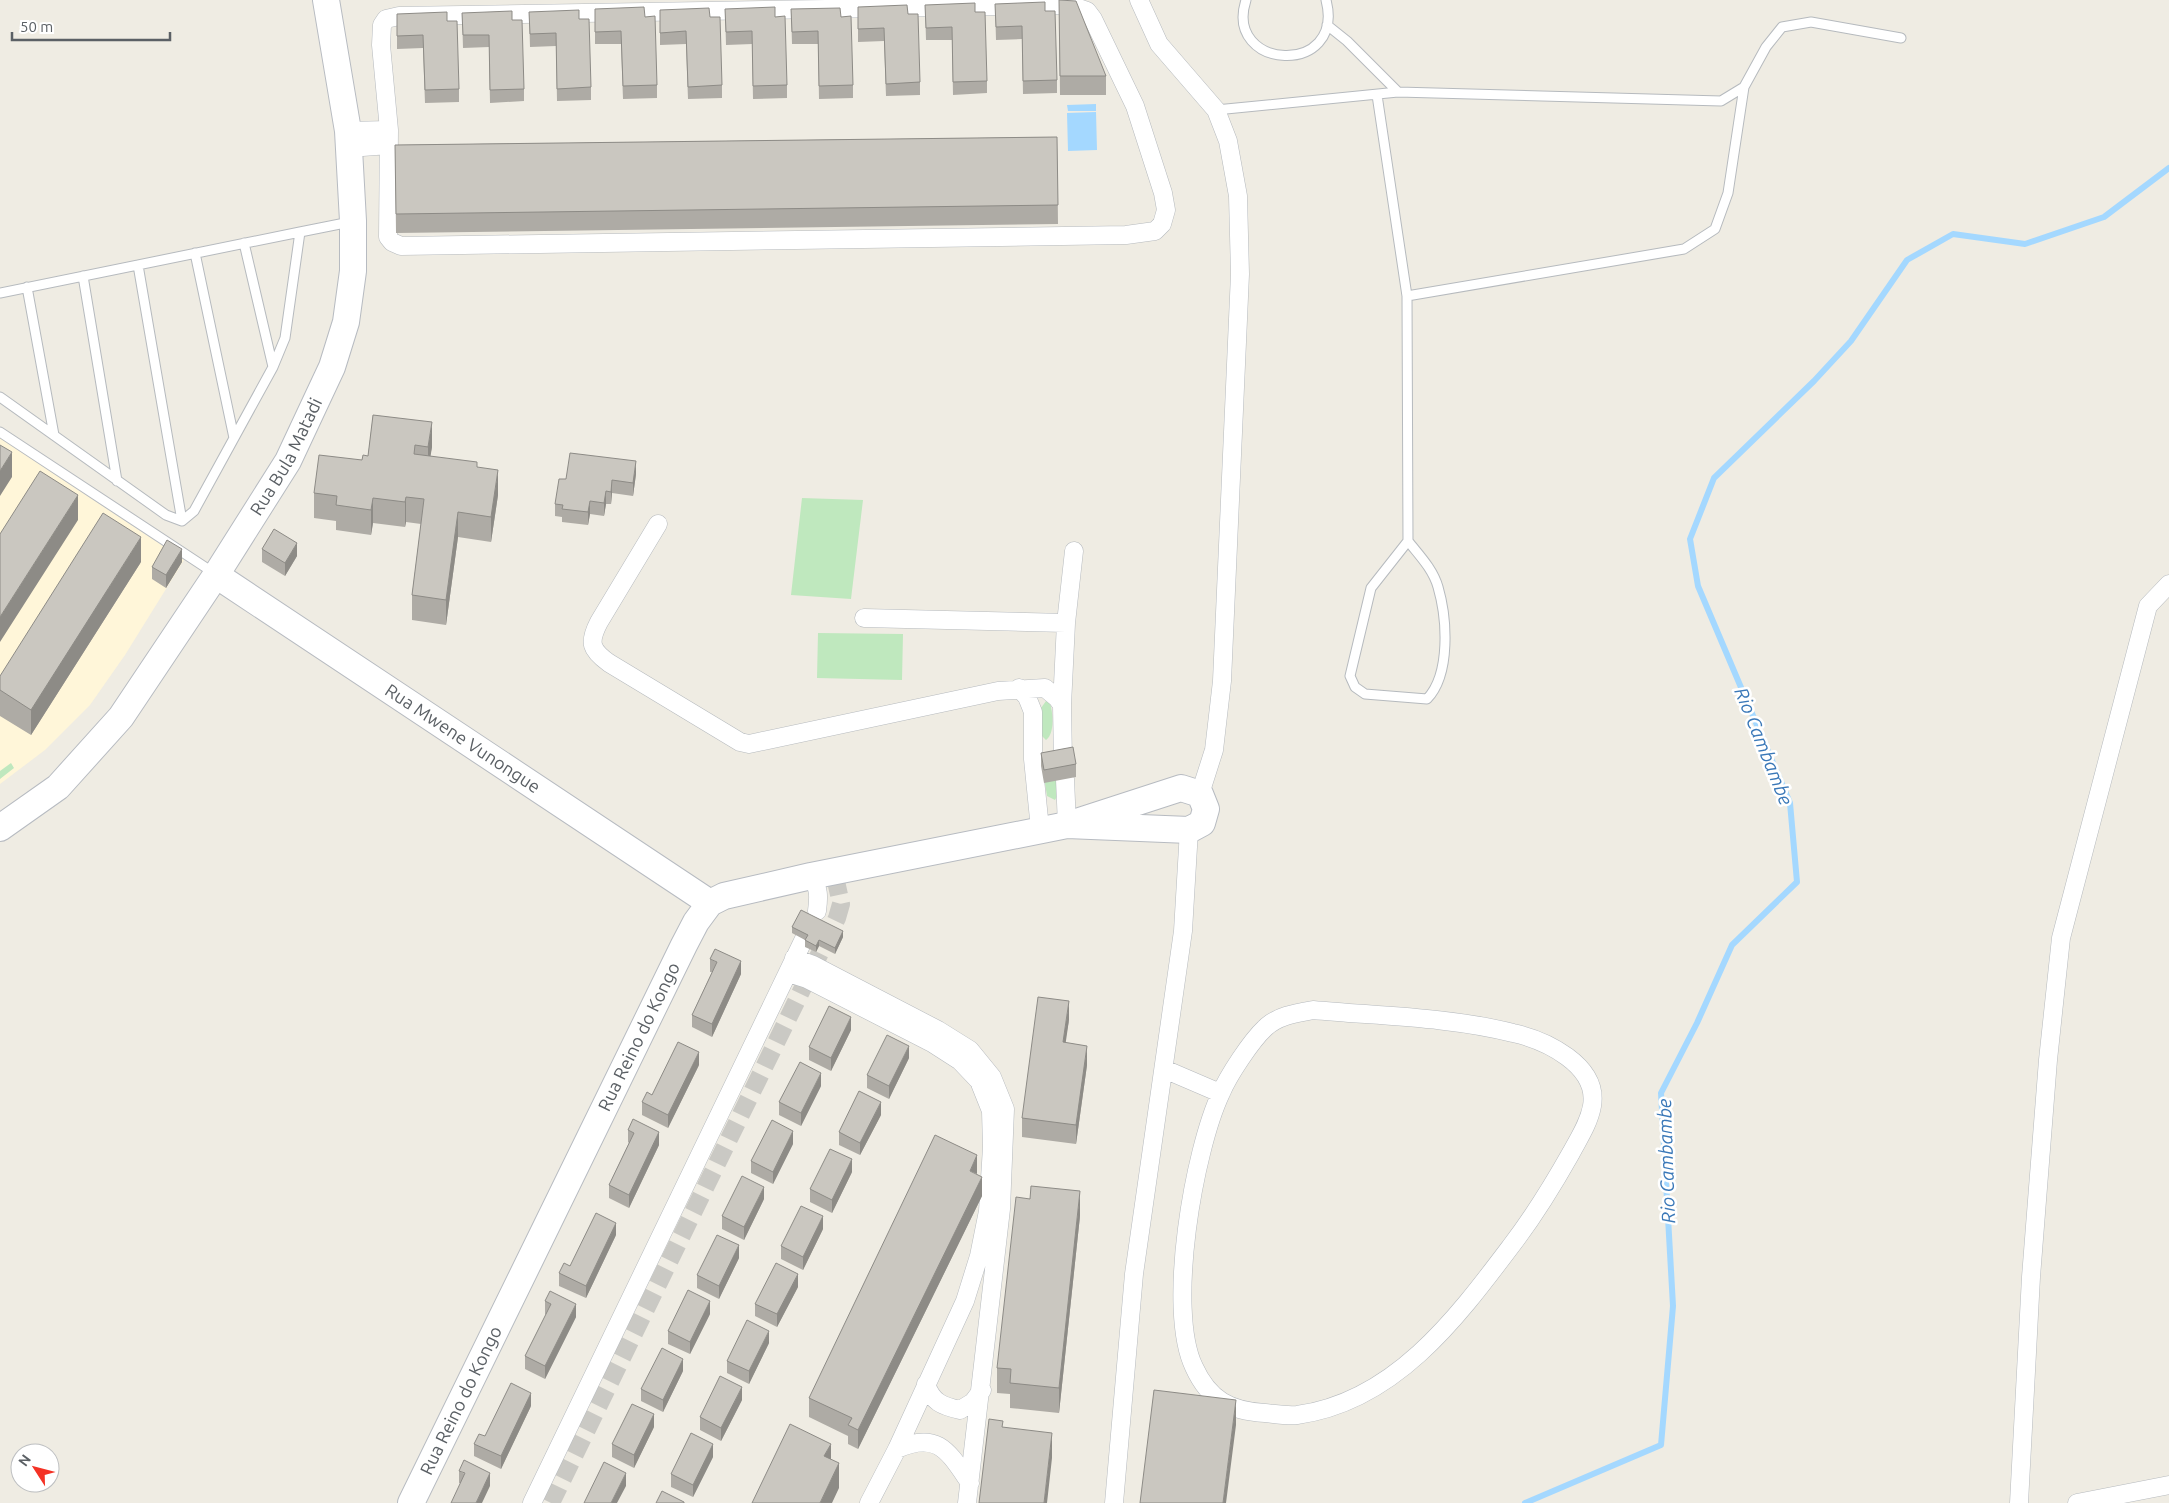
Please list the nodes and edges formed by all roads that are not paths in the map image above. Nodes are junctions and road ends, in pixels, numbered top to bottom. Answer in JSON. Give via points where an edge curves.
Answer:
{"nodes":[{"id":1,"x":326,"y":0,"type":"edge"},
{"id":2,"x":1139,"y":0,"type":"edge"},
{"id":3,"x":1246,"y":0,"type":"edge"},
{"id":4,"x":1326,"y":0,"type":"edge"},
{"id":5,"x":1328,"y":25,"type":"junction"},
{"id":6,"x":1901,"y":38,"type":"dead end"},
{"id":7,"x":1744,"y":87,"type":"junction"},
{"id":8,"x":1398,"y":92,"type":"junction"},
{"id":9,"x":1377,"y":95,"type":"junction"},
{"id":10,"x":1216,"y":110,"type":"junction"},
{"id":11,"x":389,"y":138,"type":"junction"},
{"id":12,"x":348,"y":140,"type":"junction"},
{"id":13,"x":353,"y":221,"type":"junction"},
{"id":14,"x":300,"y":232,"type":"junction"},
{"id":15,"x":244,"y":243,"type":"junction"},
{"id":16,"x":194,"y":253,"type":"junction"},
{"id":17,"x":138,"y":265,"type":"junction"},
{"id":18,"x":83,"y":276,"type":"junction"},
{"id":19,"x":27,"y":287,"type":"junction"},
{"id":20,"x":0,"y":293,"type":"edge"},
{"id":21,"x":1407,"y":296,"type":"junction"},
{"id":22,"x":273,"y":367,"type":"junction"},
{"id":23,"x":0,"y":397,"type":"edge"},
{"id":24,"x":0,"y":432,"type":"edge"},
{"id":25,"x":54,"y":435,"type":"junction"},
{"id":26,"x":234,"y":438,"type":"junction"},
{"id":27,"x":117,"y":481,"type":"junction"},
{"id":28,"x":120,"y":512,"type":"junction"},
{"id":29,"x":114,"y":520,"type":"edge"},
{"id":30,"x":182,"y":521,"type":"junction"},
{"id":31,"x":658,"y":524,"type":"dead end"},
{"id":32,"x":1408,"y":541,"type":"junction"},
{"id":33,"x":1074,"y":550,"type":"dead end"},
{"id":34,"x":216,"y":575,"type":"junction"},
{"id":35,"x":2169,"y":584,"type":"edge"},
{"id":36,"x":864,"y":618,"type":"dead end"},
{"id":37,"x":1066,"y":623,"type":"junction"},
{"id":38,"x":1019,"y":688,"type":"junction"},
{"id":39,"x":1062,"y":705,"type":"junction"},
{"id":40,"x":1034,"y":759,"type":"junction"},
{"id":41,"x":1063,"y":765,"type":"junction"},
{"id":42,"x":1200,"y":794,"type":"junction"},
{"id":43,"x":1067,"y":825,"type":"junction"},
{"id":44,"x":0,"y":828,"type":"edge"},
{"id":45,"x":1040,"y":830,"type":"junction"},
{"id":46,"x":1189,"y":830,"type":"junction"},
{"id":47,"x":810,"y":876,"type":"junction"},
{"id":48,"x":710,"y":903,"type":"junction"},
{"id":49,"x":817,"y":911,"type":"dead end"},
{"id":50,"x":804,"y":939,"type":"edge"},
{"id":51,"x":791,"y":965,"type":"junction"},
{"id":52,"x":1164,"y":1070,"type":"junction"},
{"id":53,"x":1220,"y":1093,"type":"junction"},
{"id":54,"x":926,"y":1384,"type":"junction"},
{"id":55,"x":982,"y":1390,"type":"junction"},
{"id":56,"x":897,"y":1449,"type":"junction"},
{"id":57,"x":970,"y":1482,"type":"junction"},
{"id":58,"x":2169,"y":1485,"type":"edge"},
{"id":59,"x":411,"y":1503,"type":"edge"},
{"id":60,"x":532,"y":1503,"type":"edge"},
{"id":61,"x":869,"y":1503,"type":"edge"},
{"id":62,"x":967,"y":1503,"type":"edge"},
{"id":63,"x":1114,"y":1503,"type":"edge"},
{"id":64,"x":2019,"y":1503,"type":"edge"},
{"id":65,"x":2077,"y":1503,"type":"edge"}],
"edges":[{"from":1,"to":12,"type":"street","name":"Rua Bula Matadi"},
{"from":2,"to":10,"type":"street","via":[[1159,44]]},
{"from":3,"to":5,"type":"lane","via":[[1244,21],[1248,33],[1268,53],[1282,57],[1310,49],[1321,39]]},
{"from":4,"to":5,"type":"lane"},
{"from":5,"to":8,"type":"lane"},
{"from":6,"to":7,"type":"lane","via":[[1811,22],[1782,27],[1766,47]]},
{"from":7,"to":8,"type":"lane","via":[[1721,101]]},
{"from":7,"to":21,"type":"lane","via":[[1728,194],[1715,228],[1684,249]]},
{"from":8,"to":9,"type":"lane"},
{"from":9,"to":10,"type":"lane"},
{"from":9,"to":21,"type":"lane"},
{"from":10,"to":42,"type":"street","via":[[1228,141],[1238,196],[1240,274],[1222,681],[1214,750]]},
{"from":11,"to":11,"type":"street","via":[[386,229],[392,242],[400,246],[1126,235],[1155,231],[1166,217],[1163,193],[1136,106],[1093,19],[1087,11],[1070,5],[392,17],[382,25],[381,45]]},
{"from":11,"to":12,"type":"street"},
{"from":12,"to":13,"type":"street","name":"Rua Bula Matadi"},
{"from":13,"to":14,"type":"lane"},
{"from":13,"to":34,"type":"street","name":"Rua Bula Matadi","via":[[353,271],[346,322],[332,367],[288,461]]},
{"from":14,"to":15,"type":"lane"},
{"from":14,"to":22,"type":"lane","via":[[285,338]]},
{"from":15,"to":16,"type":"lane"},
{"from":15,"to":22,"type":"lane"},
{"from":16,"to":17,"type":"lane"},
{"from":16,"to":26,"type":"lane"},
{"from":17,"to":18,"type":"lane"},
{"from":17,"to":30,"type":"lane"},
{"from":18,"to":19,"type":"lane"},
{"from":18,"to":27,"type":"lane"},
{"from":19,"to":20,"type":"lane"},
{"from":19,"to":25,"type":"lane"},
{"from":21,"to":32,"type":"lane"},
{"from":22,"to":26,"type":"lane"},
{"from":23,"to":25,"type":"lane"},
{"from":24,"to":28,"type":"lane"},
{"from":25,"to":27,"type":"lane"},
{"from":26,"to":30,"type":"lane","via":[[194,511]]},
{"from":27,"to":30,"type":"lane","via":[[166,515]]},
{"from":28,"to":29,"type":"lane"},
{"from":28,"to":34,"type":"lane"},
{"from":31,"to":38,"type":"street","via":[[599,622],[592,635],[592,644],[609,663],[740,742],[749,744]]},
{"from":32,"to":32,"type":"lane","via":[[1438,586],[1445,636],[1436,690],[1427,699],[1365,694],[1354,687],[1350,676],[1372,588]]},
{"from":33,"to":37,"type":"street"},
{"from":34,"to":44,"type":"street","name":"Rua Bula Matadi","via":[[121,717],[58,787]]},
{"from":34,"to":48,"type":"street","name":"Rua Mwene Vunongue"},
{"from":35,"to":64,"type":"street","via":[[2148,606],[2061,938],[2031,1277]]},
{"from":36,"to":37,"type":"street"},
{"from":37,"to":39,"type":"street"},
{"from":38,"to":39,"type":"street","via":[[1045,688]]},
{"from":38,"to":40,"type":"street","via":[[1033,712]]},
{"from":39,"to":41,"type":"street"},
{"from":40,"to":41,"type":"street","via":[[1040,754]]},
{"from":40,"to":45,"type":"street"},
{"from":41,"to":43,"type":"street"},
{"from":42,"to":43,"type":"street","via":[[1181,788]]},
{"from":42,"to":46,"type":"street","via":[[1206,809],[1202,823]]},
{"from":43,"to":45,"type":"street"},
{"from":43,"to":46,"type":"street"},
{"from":45,"to":47,"type":"street"},
{"from":46,"to":52,"type":"street","via":[[1183,931]]},
{"from":47,"to":48,"type":"street","via":[[724,896]]},
{"from":47,"to":49,"type":"street","via":[[817,885]]},
{"from":48,"to":59,"type":"street","name":"Rua Reino do Kongo","via":[[684,944]]},
{"from":50,"to":51,"type":"street"},
{"from":51,"to":54,"type":"street","via":[[807,978],[960,1061],[979,1081],[991,1111],[988,1211],[979,1256],[965,1300]]},
{"from":51,"to":55,"type":"street","via":[[813,965],[938,1030],[970,1050],[992,1077],[1005,1109],[1004,1162]]},
{"from":51,"to":60,"type":"street"},
{"from":52,"to":53,"type":"street"},
{"from":52,"to":63,"type":"street","via":[[1134,1274]]},
{"from":53,"to":53,"type":"street","via":[[1265,1027],[1288,1015],[1313,1010],[1514,1033],[1548,1045],[1570,1058],[1587,1078],[1593,1102],[1585,1126],[1548,1193],[1472,1298],[1430,1346],[1387,1380],[1339,1404],[1296,1415],[1242,1412],[1215,1398],[1193,1366],[1184,1325],[1182,1276],[1197,1167]]},
{"from":54,"to":55,"type":"street","via":[[931,1397],[944,1406],[960,1410],[973,1402]]},
{"from":54,"to":56,"type":"street"},
{"from":55,"to":57,"type":"street"},
{"from":56,"to":57,"type":"street","via":[[924,1441],[939,1446],[949,1453]]},
{"from":56,"to":61,"type":"street"},
{"from":57,"to":62,"type":"street"},
{"from":58,"to":65,"type":"street"}]}
